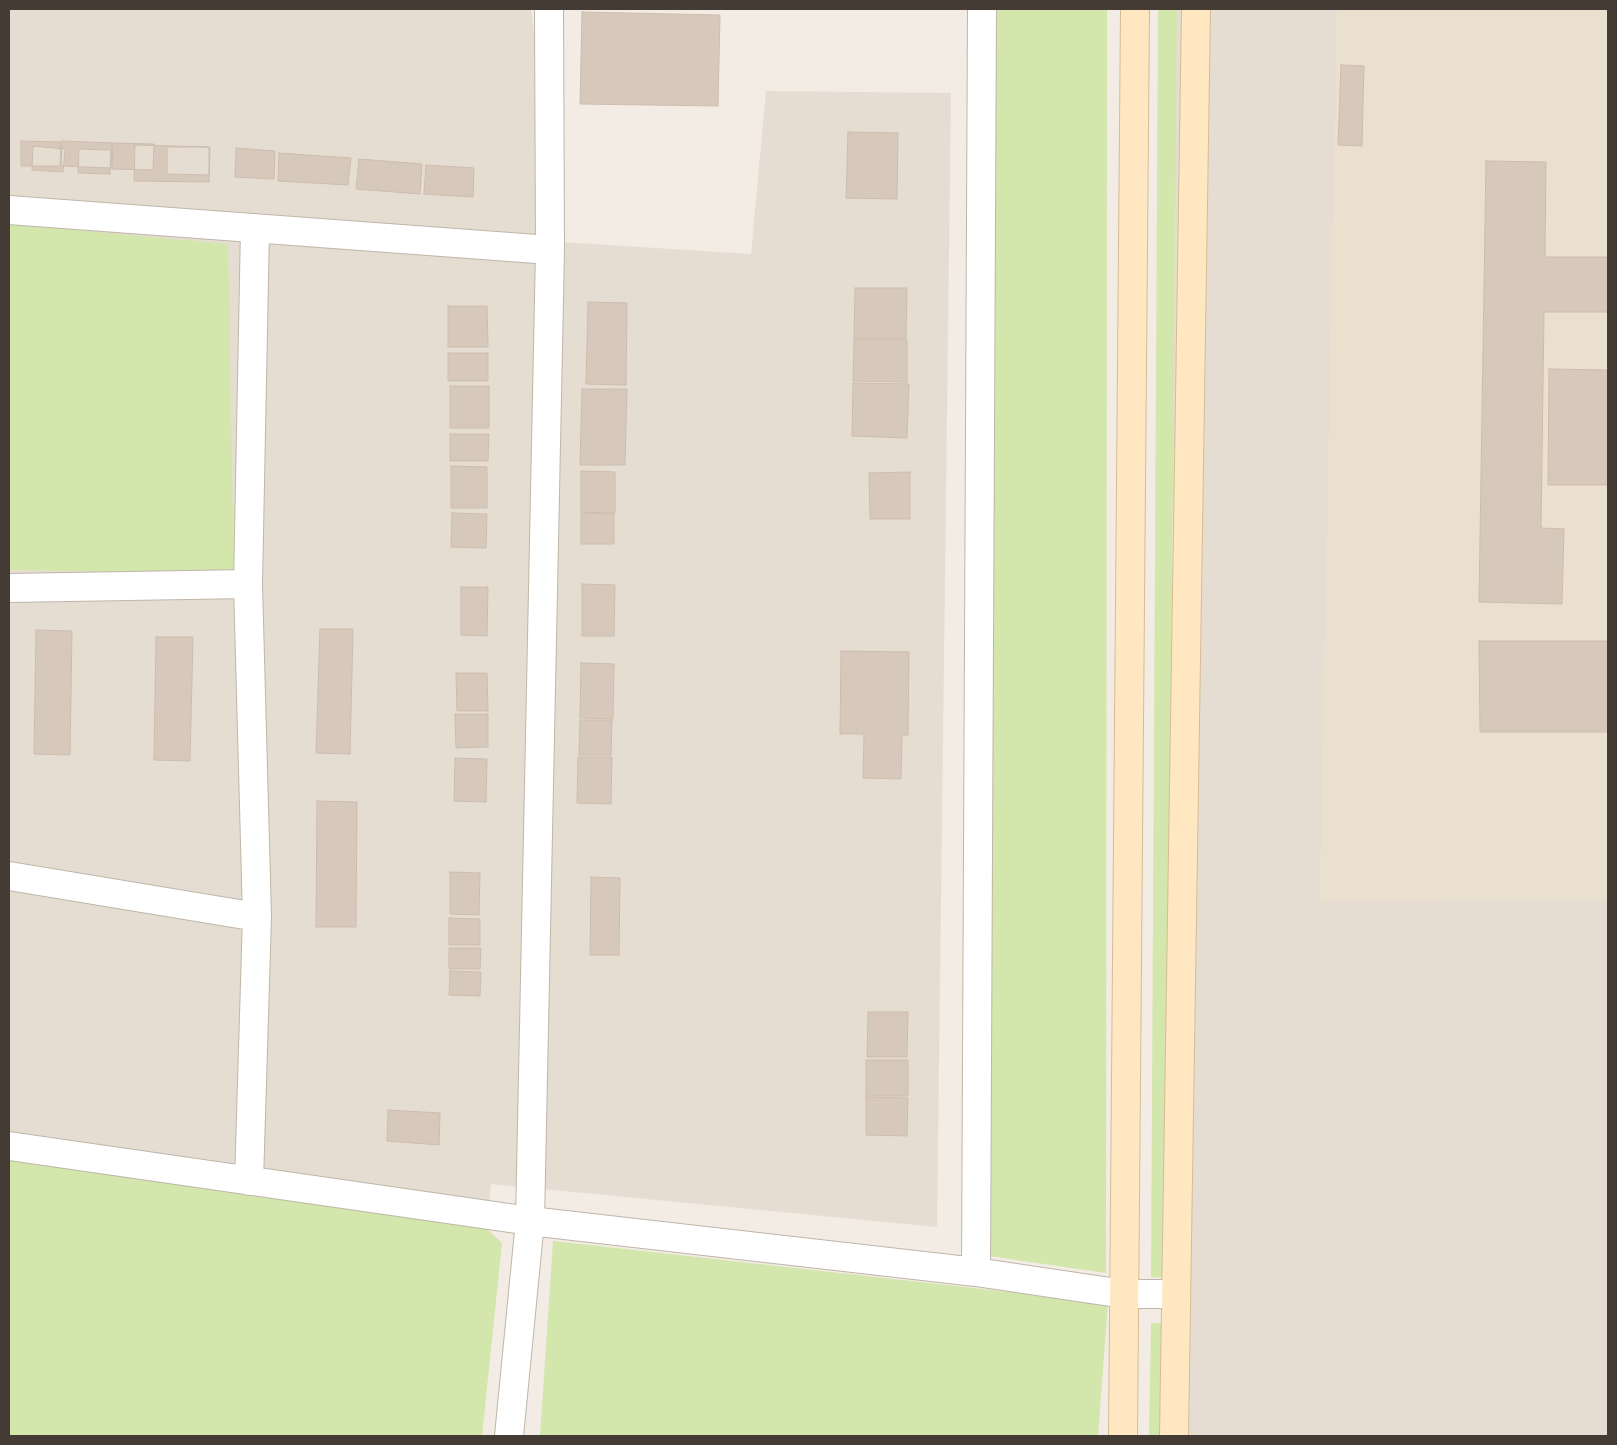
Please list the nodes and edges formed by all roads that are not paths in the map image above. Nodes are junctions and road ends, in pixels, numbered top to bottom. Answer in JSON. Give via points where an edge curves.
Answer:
{"nodes":[{"id":1,"x":549,"y":9,"type":"edge"},
{"id":2,"x":982,"y":9,"type":"edge"},
{"id":3,"x":1135,"y":9,"type":"edge"},
{"id":4,"x":1196,"y":9,"type":"edge"},
{"id":5,"x":9,"y":210,"type":"edge"},
{"id":6,"x":255,"y":228,"type":"junction"},
{"id":7,"x":550,"y":250,"type":"junction"},
{"id":8,"x":248,"y":584,"type":"junction"},
{"id":9,"x":9,"y":588,"type":"edge"},
{"id":10,"x":9,"y":876,"type":"edge"},
{"id":11,"x":257,"y":917,"type":"junction"},
{"id":12,"x":9,"y":1146,"type":"edge"},
{"id":13,"x":249,"y":1180,"type":"junction"},
{"id":14,"x":530,"y":1221,"type":"junction"},
{"id":15,"x":976,"y":1272,"type":"junction"},
{"id":16,"x":1124,"y":1294,"type":"junction"},
{"id":17,"x":1176,"y":1294,"type":"junction"},
{"id":18,"x":510,"y":1436,"type":"edge"},
{"id":19,"x":1123,"y":1436,"type":"edge"},
{"id":20,"x":1174,"y":1436,"type":"edge"}],
"edges":[{"from":1,"to":7,"type":"street"},
{"from":2,"to":15,"type":"street"},
{"from":3,"to":16,"type":"main road"},
{"from":4,"to":17,"type":"main road"},
{"from":5,"to":6,"type":"street"},
{"from":6,"to":7,"type":"street"},
{"from":6,"to":8,"type":"street"},
{"from":7,"to":14,"type":"street"},
{"from":8,"to":9,"type":"street"},
{"from":8,"to":11,"type":"street"},
{"from":10,"to":11,"type":"street"},
{"from":11,"to":13,"type":"street"},
{"from":12,"to":13,"type":"street"},
{"from":13,"to":14,"type":"street"},
{"from":14,"to":15,"type":"street"},
{"from":14,"to":18,"type":"street"},
{"from":15,"to":16,"type":"street"},
{"from":16,"to":17,"type":"street"},
{"from":16,"to":19,"type":"main road"},
{"from":17,"to":20,"type":"main road"}]}
